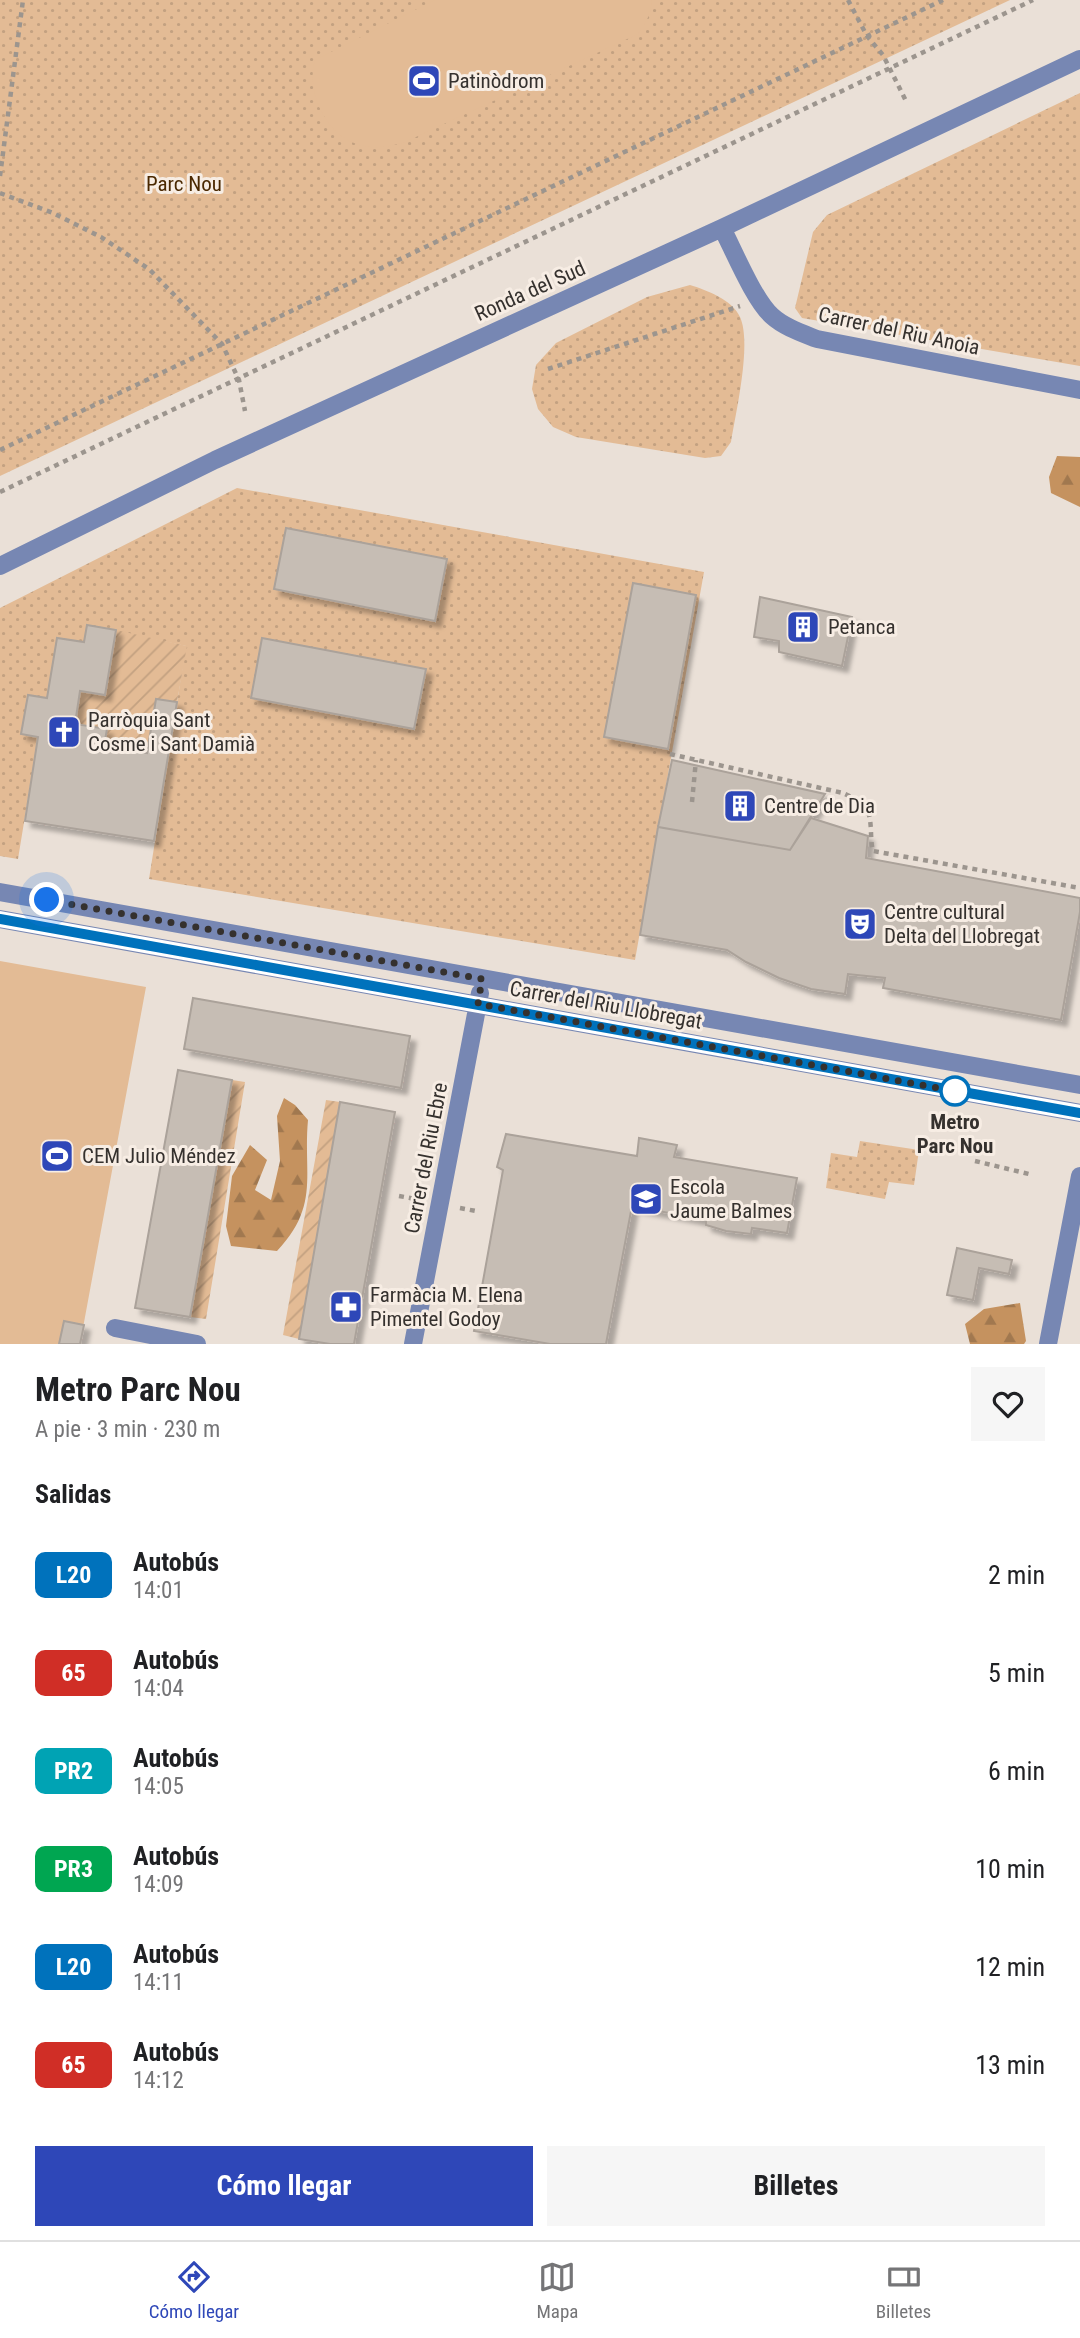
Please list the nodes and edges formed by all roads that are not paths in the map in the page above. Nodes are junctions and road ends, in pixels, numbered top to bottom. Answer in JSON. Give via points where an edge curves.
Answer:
{"nodes":[{"id":1,"x":1080,"y":59,"type":"edge"},
{"id":2,"x":722,"y":228,"type":"junction"},
{"id":3,"x":1080,"y":390,"type":"edge"},
{"id":4,"x":0,"y":566,"type":"edge"},
{"id":5,"x":0,"y":892,"type":"edge"},
{"id":6,"x":0,"y":919,"type":"edge"},
{"id":7,"x":482,"y":979,"type":"junction"},
{"id":8,"x":478,"y":1004,"type":"junction"},
{"id":9,"x":1080,"y":1084,"type":"edge"},
{"id":10,"x":1080,"y":1113,"type":"edge"},
{"id":11,"x":1080,"y":1176,"type":"edge"},
{"id":12,"x":115,"y":1328,"type":"dead end"},
{"id":13,"x":197,"y":1344,"type":"edge"},
{"id":14,"x":413,"y":1344,"type":"edge"},
{"id":15,"x":1048,"y":1344,"type":"edge"}],
"edges":[{"from":1,"to":2,"type":"street","name":"Ronda del Sud"},
{"from":2,"to":3,"type":"street","name":"Carrer del Riu Anoia","via":[[771,316],[794,330],[817,340]]},
{"from":2,"to":4,"type":"street","name":"Ronda del Sud","via":[[215,460]]},
{"from":5,"to":7,"type":"street","name":"Carrer del Riu Llobregat"},
{"from":6,"to":8,"type":"street","name":"Carrer del Riu Llobregat"},
{"from":7,"to":8,"type":"street","name":"Carrer del Riu Ebre"},
{"from":7,"to":9,"type":"street","name":"Carrer del Riu Llobregat"},
{"from":8,"to":10,"type":"street","name":"Carrer del Riu Llobregat"},
{"from":8,"to":14,"type":"street","name":"Carrer del Riu Ebre"},
{"from":11,"to":15,"type":"street"},
{"from":12,"to":13,"type":"street"}]}
